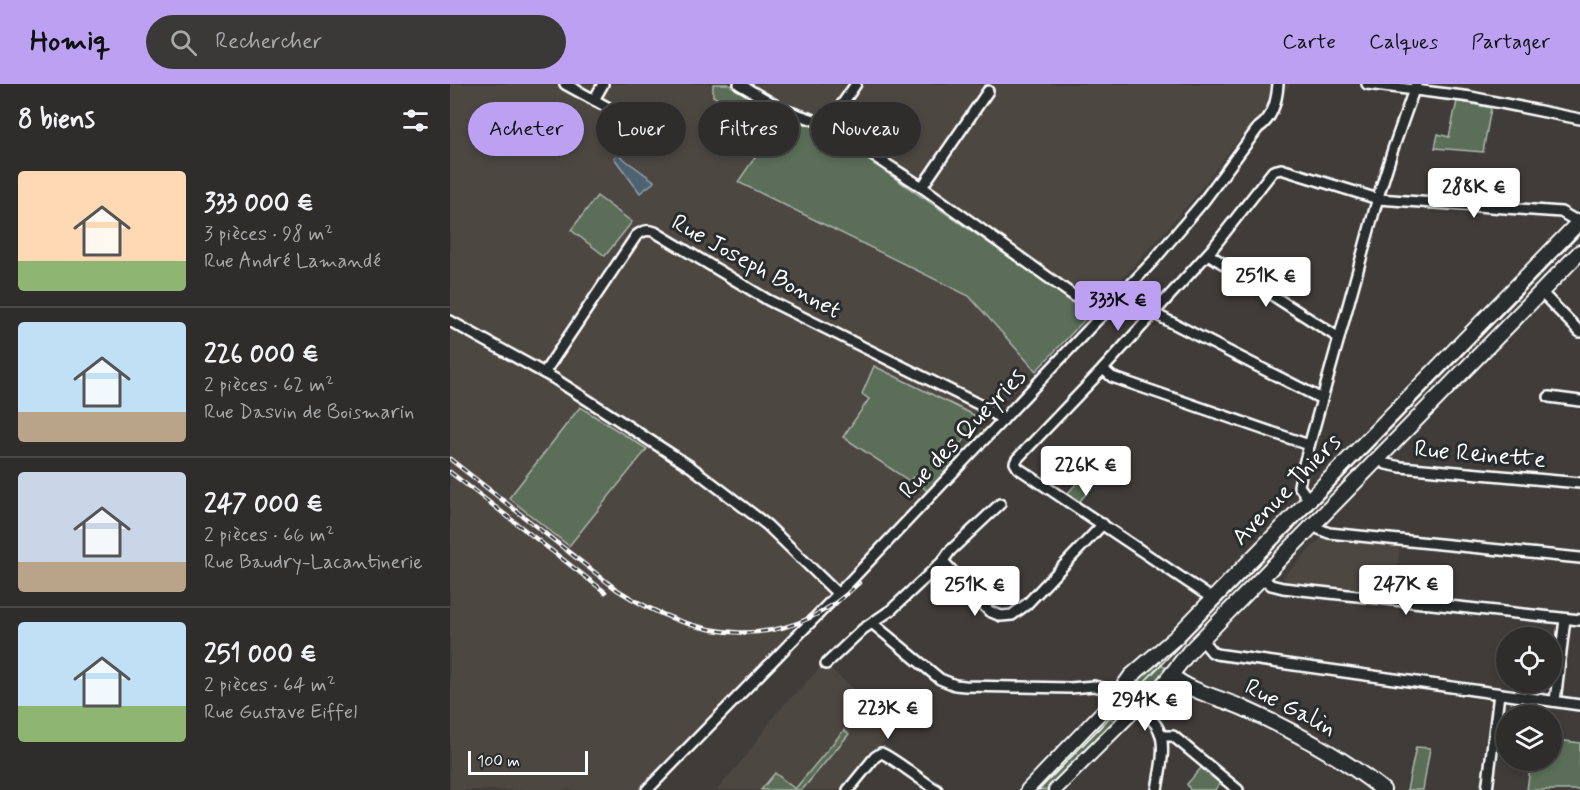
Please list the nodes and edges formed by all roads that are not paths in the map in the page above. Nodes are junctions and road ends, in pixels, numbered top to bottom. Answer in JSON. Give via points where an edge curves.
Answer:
{"nodes":[{"id":1,"x":565,"y":84,"type":"edge"},
{"id":2,"x":603,"y":84,"type":"edge"},
{"id":3,"x":740,"y":84,"type":"edge"},
{"id":4,"x":856,"y":84,"type":"edge"},
{"id":5,"x":1278,"y":84,"type":"edge"},
{"id":6,"x":1367,"y":84,"type":"edge"},
{"id":7,"x":1415,"y":86,"type":"edge"},
{"id":8,"x":988,"y":91,"type":"dead end"},
{"id":9,"x":594,"y":100,"type":"junction"},
{"id":10,"x":598,"y":102,"type":"edge"},
{"id":11,"x":844,"y":102,"type":"edge"},
{"id":12,"x":811,"y":119,"type":"edge"},
{"id":13,"x":1580,"y":119,"type":"edge"},
{"id":14,"x":874,"y":156,"type":"edge"},
{"id":15,"x":922,"y":187,"type":"junction"},
{"id":16,"x":1378,"y":198,"type":"junction"},
{"id":17,"x":1579,"y":222,"type":"edge"},
{"id":18,"x":1580,"y":252,"type":"edge"},
{"id":19,"x":1208,"y":254,"type":"junction"},
{"id":20,"x":1541,"y":292,"type":"junction"},
{"id":21,"x":1153,"y":313,"type":"junction"},
{"id":22,"x":1102,"y":316,"type":"junction"},
{"id":23,"x":452,"y":322,"type":"edge"},
{"id":24,"x":1580,"y":332,"type":"edge"},
{"id":25,"x":1339,"y":338,"type":"junction"},
{"id":26,"x":1103,"y":369,"type":"junction"},
{"id":27,"x":544,"y":373,"type":"junction"},
{"id":28,"x":1549,"y":397,"type":"dead end"},
{"id":29,"x":1322,"y":399,"type":"junction"},
{"id":30,"x":1580,"y":401,"type":"edge"},
{"id":31,"x":1003,"y":420,"type":"junction"},
{"id":32,"x":1309,"y":446,"type":"junction"},
{"id":33,"x":1378,"y":459,"type":"junction"},
{"id":34,"x":1580,"y":483,"type":"edge"},
{"id":35,"x":1309,"y":500,"type":"junction"},
{"id":36,"x":1000,"y":504,"type":"dead end"},
{"id":37,"x":1103,"y":524,"type":"junction"},
{"id":38,"x":1315,"y":524,"type":"junction"},
{"id":39,"x":1580,"y":558,"type":"edge"},
{"id":40,"x":943,"y":561,"type":"junction"},
{"id":41,"x":1262,"y":578,"type":"junction"},
{"id":42,"x":838,"y":594,"type":"junction"},
{"id":43,"x":1213,"y":598,"type":"junction"},
{"id":44,"x":1565,"y":618,"type":"junction"},
{"id":45,"x":1580,"y":620,"type":"edge"},
{"id":46,"x":872,"y":623,"type":"junction"},
{"id":47,"x":1202,"y":639,"type":"junction"},
{"id":48,"x":1155,"y":656,"type":"junction"},
{"id":49,"x":826,"y":664,"type":"dead end"},
{"id":50,"x":1171,"y":671,"type":"junction"},
{"id":51,"x":1499,"y":694,"type":"junction"},
{"id":52,"x":1555,"y":701,"type":"junction"},
{"id":53,"x":1125,"y":703,"type":"junction"},
{"id":54,"x":1580,"y":705,"type":"edge"},
{"id":55,"x":1162,"y":736,"type":"junction"},
{"id":56,"x":647,"y":790,"type":"edge"},
{"id":57,"x":849,"y":790,"type":"edge"},
{"id":58,"x":937,"y":790,"type":"edge"},
{"id":59,"x":1027,"y":790,"type":"edge"},
{"id":60,"x":1055,"y":790,"type":"edge"},
{"id":61,"x":1157,"y":790,"type":"edge"},
{"id":62,"x":1238,"y":790,"type":"edge"},
{"id":63,"x":1383,"y":790,"type":"edge"},
{"id":64,"x":1487,"y":790,"type":"edge"}],
"edges":[{"from":1,"to":9,"type":"street"},
{"from":2,"to":9,"type":"street"},
{"from":3,"to":12,"type":"street","via":[[784,110]]},
{"from":4,"to":11,"type":"street"},
{"from":5,"to":22,"type":"street","name":"Rue des Queyries","via":[[1276,99],[1263,125],[1184,226]]},
{"from":6,"to":7,"type":"street"},
{"from":7,"to":13,"type":"street"},
{"from":7,"to":16,"type":"street"},
{"from":8,"to":15,"type":"street"},
{"from":9,"to":10,"type":"street"},
{"from":14,"to":15,"type":"street"},
{"from":15,"to":22,"type":"street"},
{"from":16,"to":17,"type":"street","via":[[1561,212]]},
{"from":16,"to":19,"type":"street","via":[[1277,169]]},
{"from":16,"to":25,"type":"street"},
{"from":17,"to":35,"type":"main road","name":"Avenue Thiers"},
{"from":18,"to":20,"type":"main road","name":"Avenue Thiers"},
{"from":19,"to":21,"type":"street"},
{"from":19,"to":25,"type":"street"},
{"from":20,"to":24,"type":"street"},
{"from":20,"to":33,"type":"main road","name":"Avenue Thiers"},
{"from":21,"to":26,"type":"street"},
{"from":21,"to":29,"type":"street"},
{"from":22,"to":31,"type":"street","name":"Rue des Queyries"},
{"from":23,"to":27,"type":"street"},
{"from":25,"to":29,"type":"street"},
{"from":26,"to":32,"type":"street","via":[[1112,377]]},
{"from":26,"to":37,"type":"street","via":[[1016,464]]},
{"from":27,"to":31,"type":"street","name":"Rue Joseph Bonnet","via":[[636,236],[649,230],[768,300]]},
{"from":27,"to":42,"type":"street","via":[[693,468],[767,525]]},
{"from":28,"to":30,"type":"street"},
{"from":29,"to":32,"type":"street"},
{"from":31,"to":42,"type":"street","name":"Rue des Queyries"},
{"from":32,"to":35,"type":"street","via":[[1299,486]]},
{"from":33,"to":34,"type":"street","name":"Rue Reinette","via":[[1401,467]]},
{"from":33,"to":38,"type":"main road","name":"Avenue Thiers"},
{"from":35,"to":43,"type":"main road","name":"Avenue Thiers"},
{"from":36,"to":40,"type":"street"},
{"from":37,"to":40,"type":"street","via":[[1017,614],[1009,616],[989,611]]},
{"from":37,"to":43,"type":"street"},
{"from":38,"to":39,"type":"street","via":[[1329,533]]},
{"from":38,"to":41,"type":"main road","name":"Avenue Thiers"},
{"from":40,"to":46,"type":"street"},
{"from":41,"to":44,"type":"street","via":[[1283,588]]},
{"from":41,"to":47,"type":"main road","name":"Avenue Thiers"},
{"from":42,"to":56,"type":"street","name":"Rue des Queyries"},
{"from":43,"to":48,"type":"main road","name":"Avenue Thiers"},
{"from":44,"to":45,"type":"street"},
{"from":44,"to":52,"type":"street"},
{"from":46,"to":49,"type":"street"},
{"from":46,"to":53,"type":"street","via":[[940,679],[955,685],[1094,686]]},
{"from":47,"to":50,"type":"main road","name":"Avenue Thiers"},
{"from":47,"to":51,"type":"street","via":[[1216,654]]},
{"from":48,"to":50,"type":"main road","name":"Rue Galin","via":[[1167,658]]},
{"from":48,"to":53,"type":"main road","name":"Avenue Thiers","via":[[1131,676]]},
{"from":50,"to":53,"type":"main road","name":"Avenue Thiers"},
{"from":50,"to":63,"type":"main road","name":"Rue Galin","via":[[1182,683],[1321,747]]},
{"from":51,"to":52,"type":"street"},
{"from":51,"to":64,"type":"street"},
{"from":52,"to":54,"type":"street"},
{"from":53,"to":55,"type":"street","via":[[1154,723]]},
{"from":53,"to":59,"type":"street","name":"Avenue Thiers"},
{"from":53,"to":60,"type":"street","name":"Avenue Thiers"},
{"from":55,"to":61,"type":"street"},
{"from":55,"to":62,"type":"street","via":[[1173,736]]},
{"from":57,"to":58,"type":"street","via":[[875,757],[886,753]]}]}
